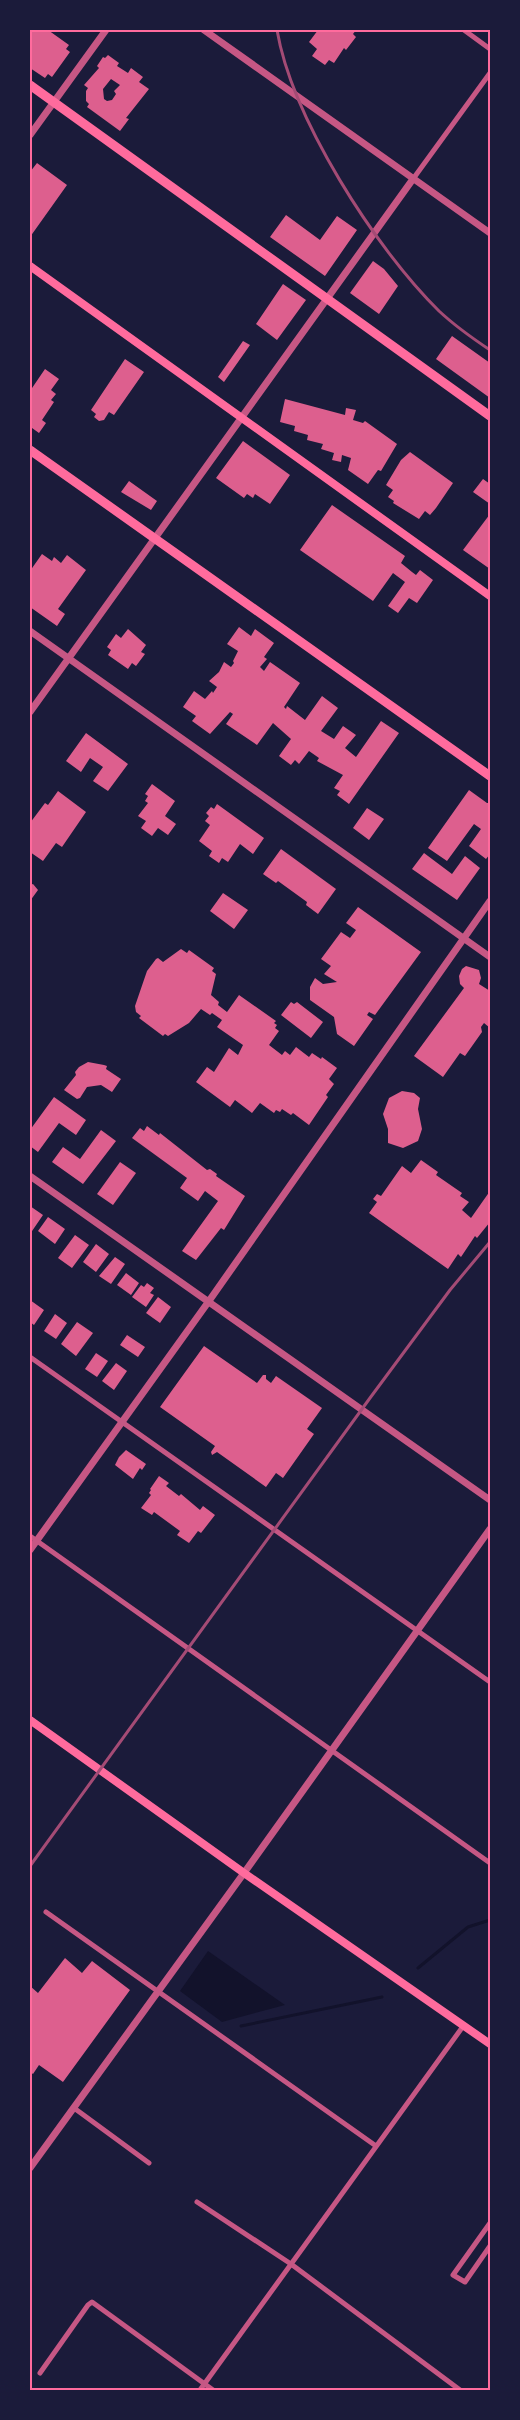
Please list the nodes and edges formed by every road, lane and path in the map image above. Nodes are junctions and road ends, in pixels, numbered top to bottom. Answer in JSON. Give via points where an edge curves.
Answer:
{"nodes":[{"id":1,"x":106,"y":30,"type":"edge"},
{"id":2,"x":204,"y":30,"type":"edge"},
{"id":3,"x":464,"y":30,"type":"edge"},
{"id":4,"x":490,"y":49,"type":"edge"},
{"id":5,"x":490,"y":73,"type":"edge"},
{"id":6,"x":30,"y":85,"type":"edge"},
{"id":7,"x":54,"y":102,"type":"junction"},
{"id":8,"x":30,"y":135,"type":"edge"},
{"id":9,"x":413,"y":178,"type":"junction"},
{"id":10,"x":490,"y":233,"type":"edge"},
{"id":11,"x":30,"y":266,"type":"edge"},
{"id":12,"x":328,"y":299,"type":"junction"},
{"id":13,"x":490,"y":416,"type":"edge"},
{"id":14,"x":242,"y":419,"type":"junction"},
{"id":15,"x":30,"y":450,"type":"edge"},
{"id":16,"x":155,"y":539,"type":"junction"},
{"id":17,"x":490,"y":596,"type":"edge"},
{"id":18,"x":30,"y":631,"type":"edge"},
{"id":19,"x":68,"y":658,"type":"junction"},
{"id":20,"x":30,"y":712,"type":"edge"},
{"id":21,"x":490,"y":776,"type":"edge"},
{"id":22,"x":490,"y":901,"type":"edge"},
{"id":23,"x":464,"y":938,"type":"junction"},
{"id":24,"x":490,"y":957,"type":"edge"},
{"id":25,"x":30,"y":1176,"type":"edge"},
{"id":26,"x":209,"y":1301,"type":"junction"},
{"id":27,"x":30,"y":1357,"type":"edge"},
{"id":28,"x":122,"y":1422,"type":"junction"},
{"id":29,"x":490,"y":1500,"type":"edge"},
{"id":30,"x":490,"y":1529,"type":"edge"},
{"id":31,"x":30,"y":1536,"type":"edge"},
{"id":32,"x":37,"y":1541,"type":"junction"},
{"id":33,"x":30,"y":1550,"type":"edge"},
{"id":34,"x":418,"y":1631,"type":"junction"},
{"id":35,"x":490,"y":1682,"type":"edge"},
{"id":36,"x":30,"y":1720,"type":"edge"},
{"id":37,"x":332,"y":1751,"type":"junction"},
{"id":38,"x":490,"y":1862,"type":"edge"},
{"id":39,"x":244,"y":1873,"type":"junction"},
{"id":40,"x":46,"y":1912,"type":"dead end"},
{"id":41,"x":158,"y":1992,"type":"junction"},
{"id":42,"x":464,"y":2025,"type":"junction"},
{"id":43,"x":490,"y":2044,"type":"edge"},
{"id":44,"x":74,"y":2108,"type":"junction"},
{"id":45,"x":376,"y":2146,"type":"junction"},
{"id":46,"x":149,"y":2163,"type":"dead end"},
{"id":47,"x":30,"y":2168,"type":"edge"},
{"id":48,"x":197,"y":2202,"type":"dead end"},
{"id":49,"x":490,"y":2223,"type":"edge"},
{"id":50,"x":490,"y":2246,"type":"edge"},
{"id":51,"x":291,"y":2264,"type":"junction"},
{"id":52,"x":40,"y":2373,"type":"dead end"},
{"id":53,"x":204,"y":2384,"type":"junction"},
{"id":54,"x":200,"y":2390,"type":"edge"},
{"id":55,"x":213,"y":2390,"type":"edge"},
{"id":56,"x":460,"y":2390,"type":"edge"}],
"edges":[{"from":1,"to":7,"type":"street"},
{"from":2,"to":9,"type":"street"},
{"from":3,"to":4,"type":"street"},
{"from":5,"to":9,"type":"street"},
{"from":6,"to":7,"type":"main road"},
{"from":7,"to":8,"type":"street"},
{"from":7,"to":12,"type":"main road"},
{"from":9,"to":10,"type":"street"},
{"from":9,"to":12,"type":"street"},
{"from":11,"to":14,"type":"main road"},
{"from":12,"to":13,"type":"main road"},
{"from":12,"to":14,"type":"street"},
{"from":14,"to":16,"type":"street"},
{"from":14,"to":17,"type":"main road"},
{"from":15,"to":16,"type":"main road"},
{"from":16,"to":19,"type":"street"},
{"from":16,"to":21,"type":"main road"},
{"from":18,"to":19,"type":"street"},
{"from":19,"to":20,"type":"street"},
{"from":19,"to":23,"type":"street"},
{"from":22,"to":23,"type":"street"},
{"from":23,"to":24,"type":"street"},
{"from":23,"to":26,"type":"street"},
{"from":25,"to":26,"type":"street"},
{"from":26,"to":28,"type":"street"},
{"from":26,"to":29,"type":"street"},
{"from":27,"to":28,"type":"street"},
{"from":28,"to":32,"type":"street"},
{"from":28,"to":34,"type":"street"},
{"from":30,"to":34,"type":"street"},
{"from":31,"to":32,"type":"street"},
{"from":32,"to":33,"type":"street"},
{"from":32,"to":37,"type":"street"},
{"from":34,"to":35,"type":"street"},
{"from":34,"to":37,"type":"street"},
{"from":36,"to":39,"type":"main road"},
{"from":37,"to":38,"type":"street"},
{"from":37,"to":39,"type":"street"},
{"from":39,"to":41,"type":"street"},
{"from":39,"to":42,"type":"main road"},
{"from":40,"to":41,"type":"street"},
{"from":41,"to":44,"type":"street"},
{"from":41,"to":45,"type":"street"},
{"from":42,"to":43,"type":"main road"},
{"from":42,"to":45,"type":"street"},
{"from":44,"to":46,"type":"street"},
{"from":44,"to":47,"type":"street"},
{"from":45,"to":51,"type":"street"},
{"from":48,"to":51,"type":"street"},
{"from":49,"to":50,"type":"street","via":[[453,2275],[465,2282]]},
{"from":51,"to":53,"type":"street"},
{"from":51,"to":56,"type":"street"},
{"from":52,"to":53,"type":"street","via":[[92,2302]]},
{"from":53,"to":54,"type":"street"},
{"from":53,"to":55,"type":"street"}]}
